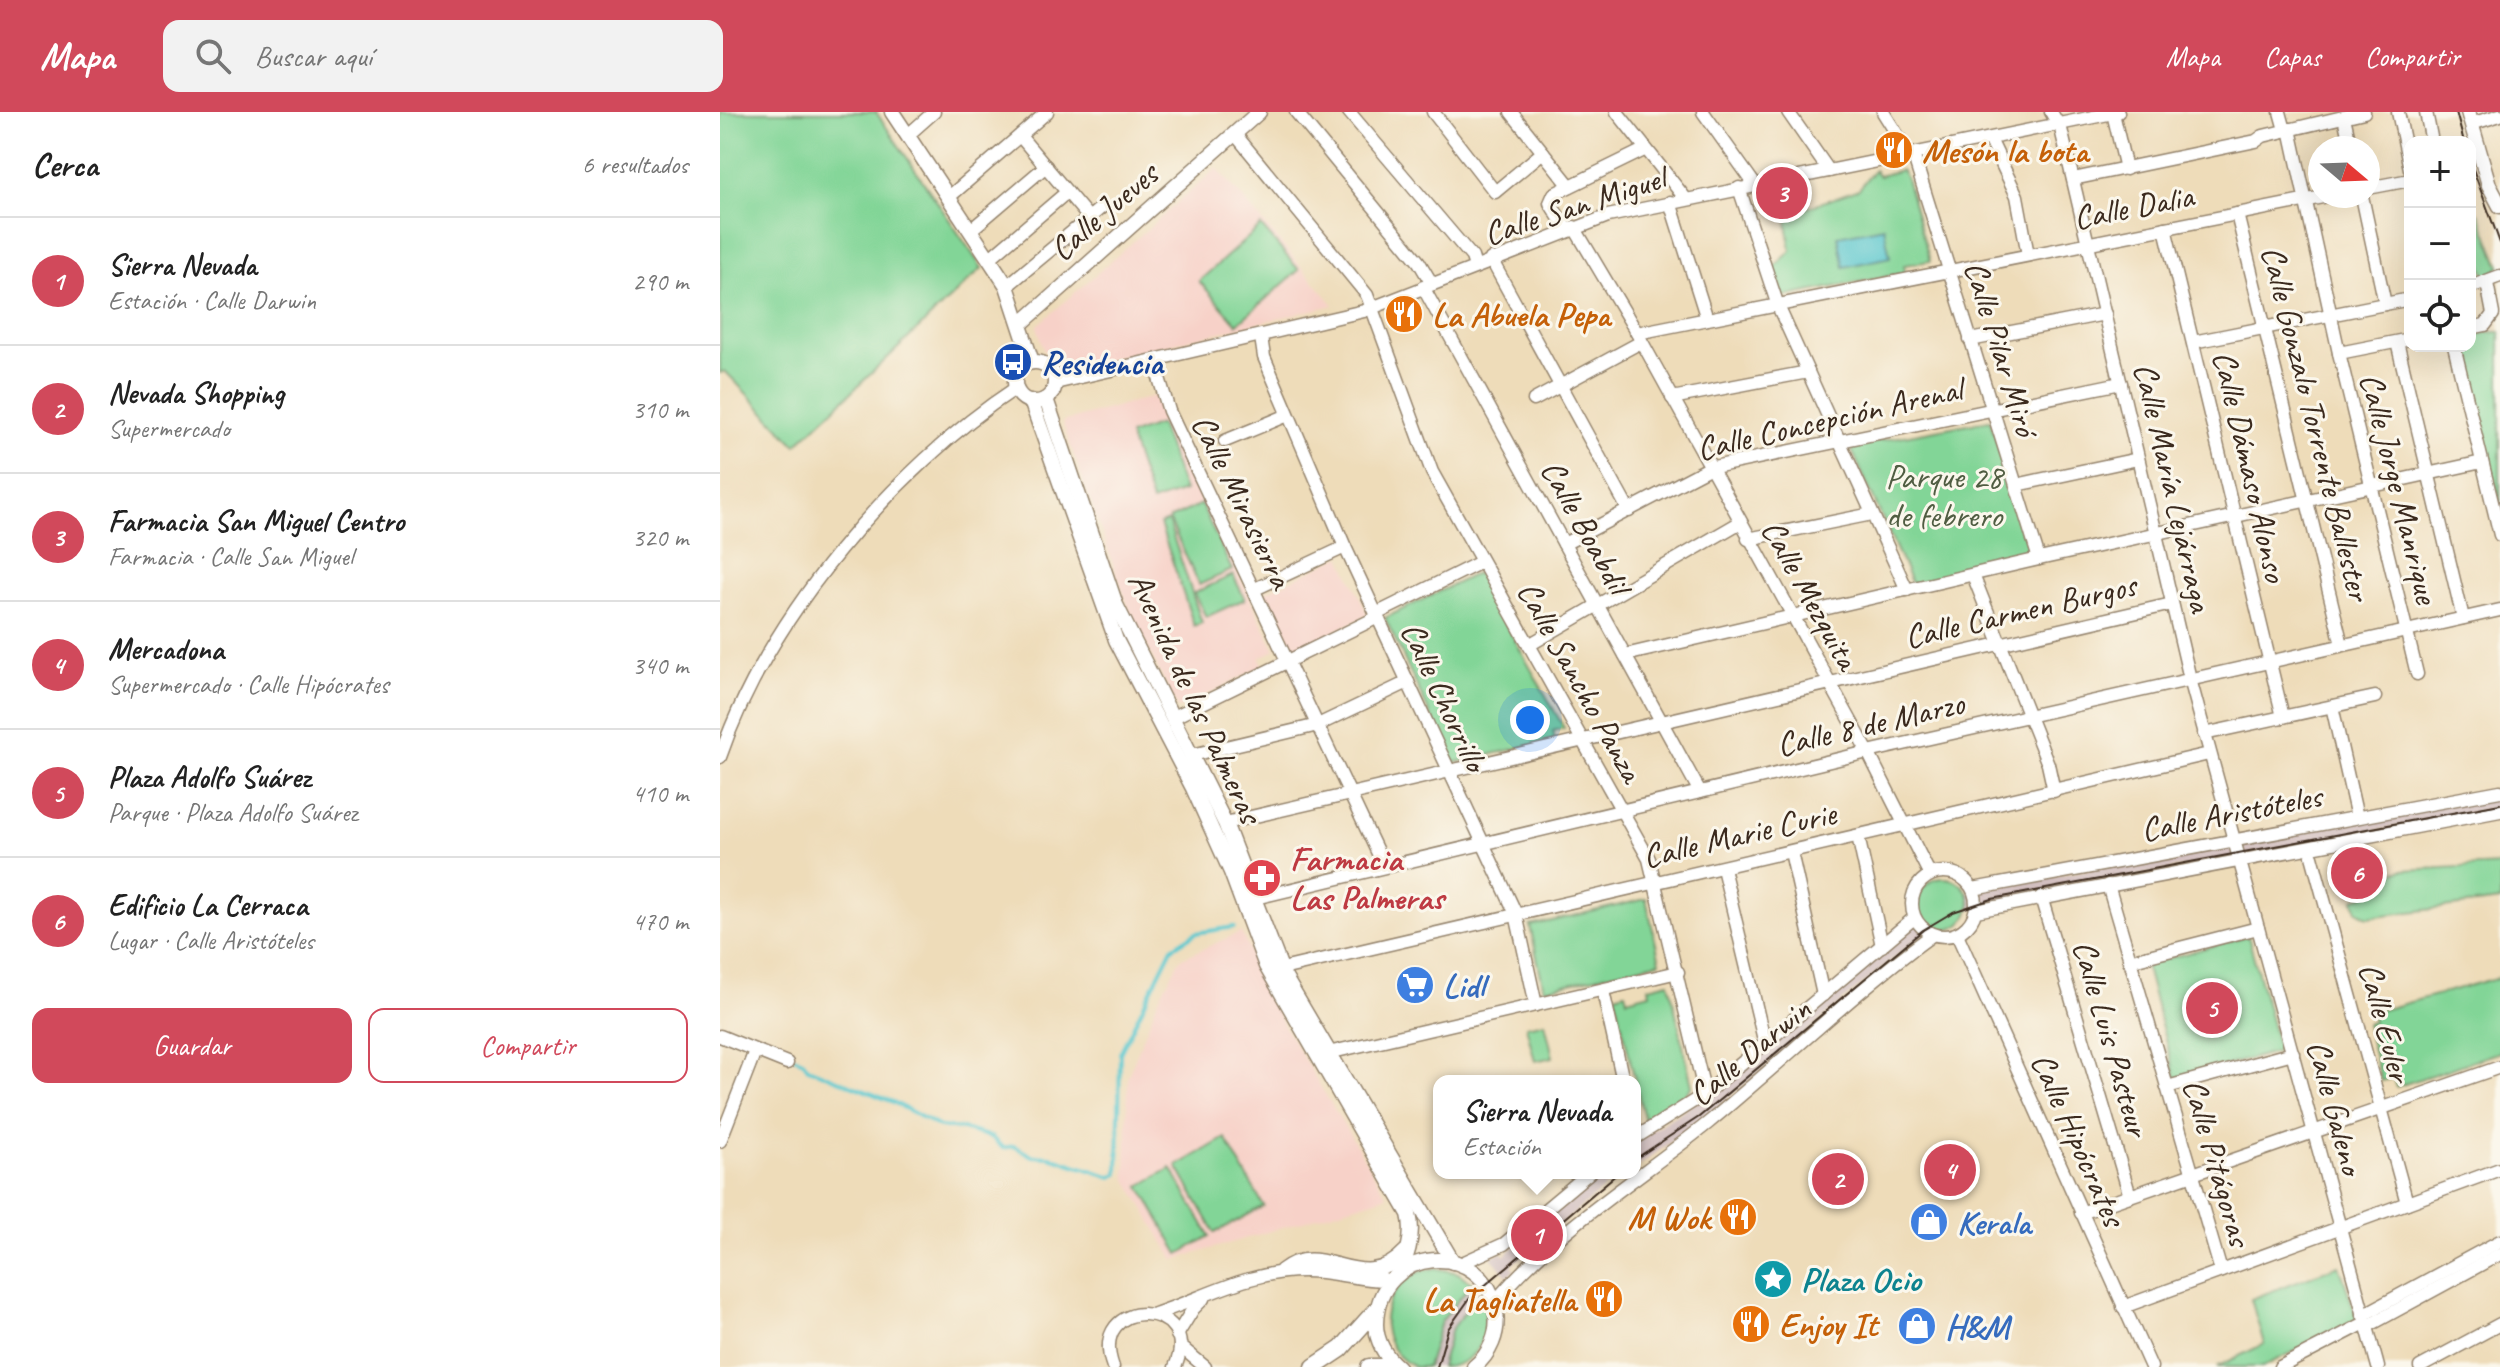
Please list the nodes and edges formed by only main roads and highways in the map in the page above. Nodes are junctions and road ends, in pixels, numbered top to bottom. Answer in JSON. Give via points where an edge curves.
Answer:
{"nodes":[{"id":1,"x":892,"y":112,"type":"edge"},
{"id":2,"x":1259,"y":112,"type":"edge"},
{"id":3,"x":2469,"y":118,"type":"edge"},
{"id":4,"x":2500,"y":205,"type":"edge"},
{"id":5,"x":1022,"y":323,"type":"junction"},
{"id":6,"x":1032,"y":362,"type":"junction"},
{"id":7,"x":1038,"y":400,"type":"junction"},
{"id":8,"x":1409,"y":1247,"type":"junction"},
{"id":9,"x":1457,"y":1263,"type":"junction"},
{"id":10,"x":1282,"y":1271,"type":"road end"},
{"id":11,"x":1396,"y":1275,"type":"junction"},
{"id":12,"x":1377,"y":1306,"type":"junction"},
{"id":13,"x":1489,"y":1360,"type":"edge"},
{"id":14,"x":1314,"y":1367,"type":"edge"},
{"id":15,"x":1369,"y":1367,"type":"edge"},
{"id":16,"x":1389,"y":1367,"type":"edge"},
{"id":17,"x":1398,"y":1367,"type":"edge"},
{"id":18,"x":1474,"y":1367,"type":"edge"}],
"edges":[{"from":1,"to":5,"type":"main road","via":[[990,258]]},
{"from":2,"to":5,"type":"main road","name":"Calle Jueves"},
{"from":3,"to":4,"type":"main road"},
{"from":5,"to":6,"type":"main road"},
{"from":6,"to":7,"type":"main road","via":[[1021,368],[1016,388]]},
{"from":6,"to":7,"type":"main road","via":[[1048,366],[1055,383]]},
{"from":7,"to":8,"type":"main road","name":"Avenida de las Palmeras","via":[[1116,640],[1193,788],[1281,996],[1402,1199],[1412,1226]]},
{"from":7,"to":9,"type":"main road","name":"Avenida de las Palmeras","via":[[1116,605],[1225,823],[1282,969]]},
{"from":8,"to":10,"type":"main road","via":[[1377,1272],[1303,1261]]},
{"from":8,"to":11,"type":"main road","name":"Avenida de las Palmeras"},
{"from":9,"to":11,"type":"main road","via":[[1436,1259]]},
{"from":9,"to":13,"type":"main road","name":"Avenida de las Palmeras","via":[[1480,1279],[1494,1303],[1496,1330]]},
{"from":11,"to":12,"type":"main road","name":"Avenida de las Palmeras"},
{"from":12,"to":14,"type":"highway","via":[[1341,1349]]},
{"from":12,"to":17,"type":"main road","via":[[1381,1346]]},
{"from":13,"to":18,"type":"main road"},
{"from":15,"to":16,"type":"highway"}]}
